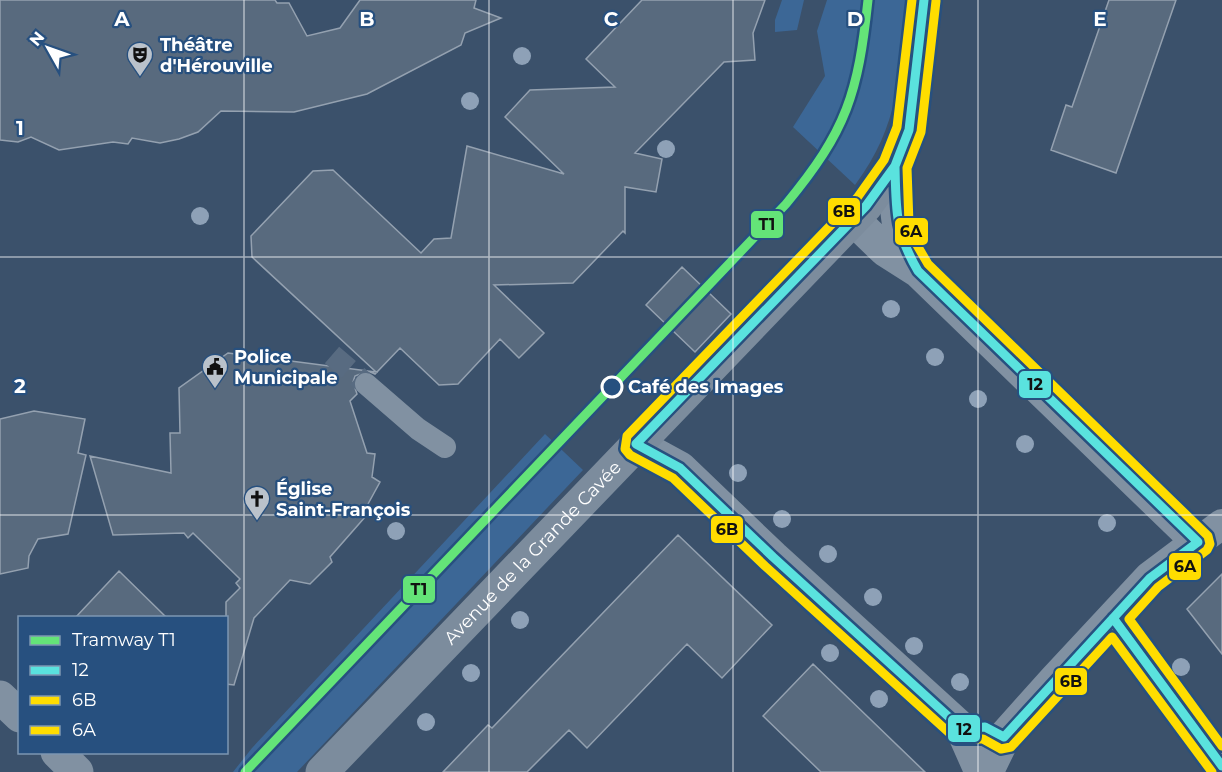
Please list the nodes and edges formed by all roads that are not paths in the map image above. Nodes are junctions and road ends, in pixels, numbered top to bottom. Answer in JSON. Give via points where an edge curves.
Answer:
{"nodes":[{"id":1,"x":924,"y":0,"type":"edge"},
{"id":2,"x":895,"y":166,"type":"junction"},
{"id":3,"x":853,"y":219,"type":"junction"},
{"id":4,"x":918,"y":271,"type":"junction"},
{"id":5,"x":366,"y":384,"type":"tunnel mouth"},
{"id":6,"x":636,"y":444,"type":"junction"},
{"id":7,"x":445,"y":447,"type":"dead end"},
{"id":8,"x":1210,"y":533,"type":"edge"},
{"id":9,"x":1113,"y":618,"type":"junction"},
{"id":10,"x":0,"y":697,"type":"edge"},
{"id":11,"x":18,"y":714,"type":"edge"},
{"id":12,"x":962,"y":729,"type":"junction"},
{"id":13,"x":1004,"y":737,"type":"junction"},
{"id":14,"x":58,"y":754,"type":"edge"},
{"id":15,"x":1222,"y":766,"type":"edge"},
{"id":16,"x":77,"y":772,"type":"edge"},
{"id":17,"x":322,"y":772,"type":"edge"},
{"id":18,"x":981,"y":772,"type":"edge"},
{"id":19,"x":987,"y":772,"type":"edge"}],
"edges":[{"from":1,"to":2,"type":"main road","name":"Avenue de la Grande Cavée","via":[[909,130]]},
{"from":2,"to":3,"type":"main road","name":"Avenue de la Grande Cavée"},
{"from":2,"to":4,"type":"street","via":[[897,226]]},
{"from":3,"to":4,"type":"street","via":[[885,250]]},
{"from":3,"to":6,"type":"main road","name":"Avenue de la Grande Cavée"},
{"from":4,"to":8,"type":"street"},
{"from":5,"to":7,"type":"street"},
{"from":6,"to":12,"type":"street","via":[[681,468],[773,558]]},
{"from":6,"to":17,"type":"main road","name":"Avenue de la Grande Cavée"},
{"from":8,"to":9,"type":"street","via":[[1150,578]]},
{"from":9,"to":13,"type":"street"},
{"from":9,"to":15,"type":"street"},
{"from":10,"to":11,"type":"street"},
{"from":12,"to":13,"type":"street","via":[[985,727]]},
{"from":12,"to":18,"type":"street"},
{"from":13,"to":19,"type":"street"},
{"from":14,"to":16,"type":"street"}]}
